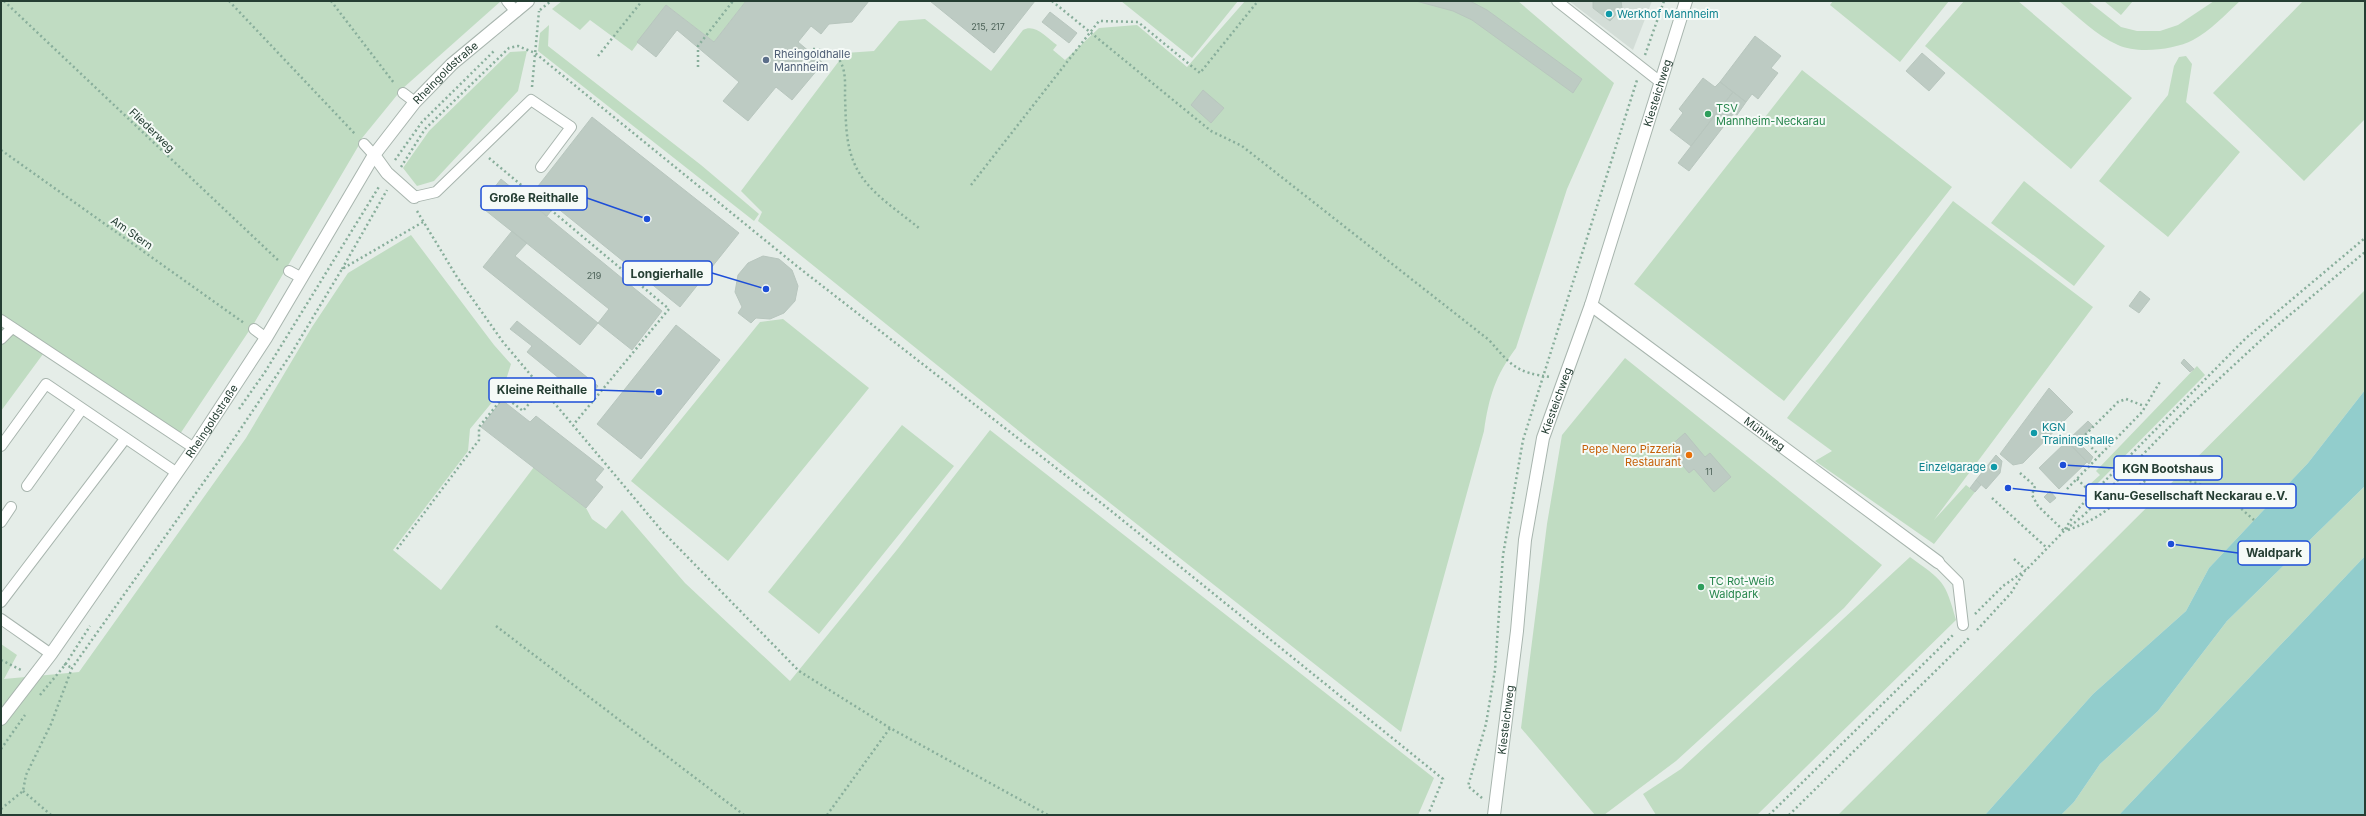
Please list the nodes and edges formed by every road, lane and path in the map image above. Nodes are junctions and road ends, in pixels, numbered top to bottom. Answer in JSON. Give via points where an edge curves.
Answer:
{"nodes":[{"id":1,"x":4,"y":1,"type":"edge"},
{"id":2,"x":229,"y":1,"type":"edge"},
{"id":3,"x":331,"y":1,"type":"edge"},
{"id":4,"x":507,"y":1,"type":"edge"},
{"id":5,"x":528,"y":1,"type":"edge"},
{"id":6,"x":551,"y":1,"type":"edge"},
{"id":7,"x":642,"y":1,"type":"edge"},
{"id":8,"x":733,"y":1,"type":"edge"},
{"id":9,"x":1052,"y":1,"type":"edge"},
{"id":10,"x":1258,"y":1,"type":"edge"},
{"id":11,"x":1557,"y":1,"type":"edge"},
{"id":12,"x":1664,"y":1,"type":"edge"},
{"id":13,"x":1686,"y":1,"type":"edge"},
{"id":14,"x":539,"y":11,"type":"junction"},
{"id":15,"x":516,"y":12,"type":"junction"},
{"id":16,"x":534,"y":15,"type":"dead end"},
{"id":17,"x":1090,"y":32,"type":"junction"},
{"id":18,"x":500,"y":44,"type":"dead end"},
{"id":19,"x":813,"y":49,"type":"dead end"},
{"id":20,"x":535,"y":53,"type":"junction"},
{"id":21,"x":598,"y":56,"type":"dead end"},
{"id":22,"x":698,"y":67,"type":"dead end"},
{"id":23,"x":1641,"y":67,"type":"junction"},
{"id":24,"x":1659,"y":81,"type":"junction"},
{"id":25,"x":403,"y":93,"type":"joint"},
{"id":26,"x":531,"y":100,"type":"junction"},
{"id":27,"x":415,"y":102,"type":"junction"},
{"id":28,"x":364,"y":144,"type":"joint"},
{"id":29,"x":1,"y":150,"type":"edge"},
{"id":30,"x":480,"y":150,"type":"junction"},
{"id":31,"x":374,"y":155,"type":"junction"},
{"id":32,"x":541,"y":167,"type":"dead end"},
{"id":33,"x":390,"y":176,"type":"junction"},
{"id":34,"x":971,"y":185,"type":"dead end"},
{"id":35,"x":414,"y":197,"type":"junction"},
{"id":36,"x":423,"y":222,"type":"junction"},
{"id":37,"x":920,"y":229,"type":"dead end"},
{"id":38,"x":2365,"y":238,"type":"edge"},
{"id":39,"x":2365,"y":252,"type":"edge"},
{"id":40,"x":342,"y":269,"type":"junction"},
{"id":41,"x":290,"y":271,"type":"joint"},
{"id":42,"x":302,"y":278,"type":"junction"},
{"id":43,"x":1591,"y":305,"type":"junction"},
{"id":44,"x":1,"y":320,"type":"edge"},
{"id":45,"x":12,"y":328,"type":"junction"},
{"id":46,"x":254,"y":329,"type":"joint"},
{"id":47,"x":266,"y":338,"type":"junction"},
{"id":48,"x":1,"y":339,"type":"edge"},
{"id":49,"x":1564,"y":378,"type":"junction"},
{"id":50,"x":2161,"y":380,"type":"dead end"},
{"id":51,"x":542,"y":388,"type":"junction"},
{"id":52,"x":2144,"y":406,"type":"junction"},
{"id":53,"x":82,"y":409,"type":"junction"},
{"id":54,"x":238,"y":411,"type":"dead end"},
{"id":55,"x":574,"y":424,"type":"junction"},
{"id":56,"x":125,"y":439,"type":"junction"},
{"id":57,"x":1,"y":446,"type":"edge"},
{"id":58,"x":194,"y":448,"type":"junction"},
{"id":59,"x":2100,"y":456,"type":"junction"},
{"id":60,"x":177,"y":473,"type":"junction"},
{"id":61,"x":2020,"y":473,"type":"dead end"},
{"id":62,"x":2077,"y":479,"type":"junction"},
{"id":63,"x":27,"y":486,"type":"dead end"},
{"id":64,"x":2067,"y":489,"type":"dead end"},
{"id":65,"x":2092,"y":494,"type":"junction"},
{"id":66,"x":1992,"y":498,"type":"dead end"},
{"id":67,"x":2099,"y":500,"type":"junction"},
{"id":68,"x":12,"y":507,"type":"dead end"},
{"id":69,"x":2254,"y":520,"type":"dead end"},
{"id":70,"x":1,"y":522,"type":"edge"},
{"id":71,"x":2064,"y":531,"type":"junction"},
{"id":72,"x":2047,"y":548,"type":"junction"},
{"id":73,"x":397,"y":549,"type":"dead end"},
{"id":74,"x":2014,"y":559,"type":"dead end"},
{"id":75,"x":1938,"y":562,"type":"joint"},
{"id":76,"x":2026,"y":570,"type":"junction"},
{"id":77,"x":1,"y":602,"type":"edge"},
{"id":78,"x":1,"y":619,"type":"edge"},
{"id":79,"x":95,"y":619,"type":"dead end"},
{"id":80,"x":1963,"y":625,"type":"junction"},
{"id":81,"x":496,"y":626,"type":"dead end"},
{"id":82,"x":1976,"y":630,"type":"dead end"},
{"id":83,"x":1971,"y":636,"type":"dead end"},
{"id":84,"x":51,"y":654,"type":"junction"},
{"id":85,"x":1,"y":660,"type":"edge"},
{"id":86,"x":65,"y":664,"type":"junction"},
{"id":87,"x":72,"y":668,"type":"junction"},
{"id":88,"x":34,"y":678,"type":"junction"},
{"id":89,"x":35,"y":702,"type":"dead end"},
{"id":90,"x":1,"y":709,"type":"edge"},
{"id":91,"x":26,"y":714,"type":"dead end"},
{"id":92,"x":1,"y":719,"type":"edge"},
{"id":93,"x":890,"y":728,"type":"junction"},
{"id":94,"x":1,"y":749,"type":"edge"},
{"id":95,"x":23,"y":791,"type":"junction"},
{"id":96,"x":1,"y":809,"type":"edge"},
{"id":97,"x":51,"y":815,"type":"edge"},
{"id":98,"x":744,"y":815,"type":"edge"},
{"id":99,"x":827,"y":815,"type":"edge"},
{"id":100,"x":1048,"y":815,"type":"edge"},
{"id":101,"x":1428,"y":815,"type":"edge"},
{"id":102,"x":1494,"y":815,"type":"edge"},
{"id":103,"x":1769,"y":815,"type":"edge"},
{"id":104,"x":1789,"y":815,"type":"edge"}],
"edges":[{"from":1,"to":41,"type":"path","name":"Fliederweg"},
{"from":2,"to":28,"type":"path"},
{"from":3,"to":25,"type":"path"},
{"from":4,"to":15,"type":"lane"},
{"from":5,"to":15,"type":"street","name":"Rheingoldstraße"},
{"from":6,"to":14,"type":"path"},
{"from":7,"to":21,"type":"path"},
{"from":8,"to":22,"type":"path","via":[[698,46]]},
{"from":9,"to":17,"type":"path"},
{"from":10,"to":17,"type":"path","via":[[1200,73],[1138,22],[1099,21]]},
{"from":11,"to":23,"type":"lane"},
{"from":12,"to":23,"type":"path"},
{"from":13,"to":24,"type":"street","name":"Kiesteichweg"},
{"from":14,"to":16,"type":"path"},
{"from":14,"to":20,"type":"path"},
{"from":15,"to":27,"type":"street","name":"Rheingoldstraße","via":[[452,64]]},
{"from":17,"to":34,"type":"path"},
{"from":17,"to":49,"type":"path","via":[[1210,131],[1242,146],[1489,340],[1512,365],[1526,373]]},
{"from":18,"to":33,"type":"path","via":[[422,122]]},
{"from":19,"to":37,"type":"path","via":[[824,49],[842,63],[846,132],[855,167],[871,188]]},
{"from":20,"to":26,"type":"path"},
{"from":20,"to":33,"type":"path","via":[[518,46],[509,48],[425,129]]},
{"from":20,"to":101,"type":"path","via":[[798,267],[1105,506],[1443,780]]},
{"from":23,"to":24,"type":"lane"},
{"from":24,"to":43,"type":"street","name":"Kiesteichweg"},
{"from":25,"to":27,"type":"lane"},
{"from":26,"to":30,"type":"lane"},
{"from":26,"to":32,"type":"lane","via":[[571,127]]},
{"from":27,"to":31,"type":"street","name":"Rheingoldstraße"},
{"from":28,"to":31,"type":"lane"},
{"from":29,"to":46,"type":"path","name":"Am Stern"},
{"from":30,"to":35,"type":"lane","via":[[436,192]]},
{"from":30,"to":55,"type":"path","via":[[669,309]]},
{"from":31,"to":33,"type":"street"},
{"from":31,"to":42,"type":"street","name":"Rheingoldstraße"},
{"from":33,"to":35,"type":"street"},
{"from":33,"to":40,"type":"path"},
{"from":33,"to":54,"type":"path"},
{"from":35,"to":36,"type":"path","via":[[415,206]]},
{"from":36,"to":40,"type":"path"},
{"from":36,"to":51,"type":"path","via":[[457,277],[503,342]]},
{"from":38,"to":65,"type":"path","via":[[2246,338]]},
{"from":39,"to":67,"type":"path","via":[[2274,329],[2193,403]]},
{"from":40,"to":87,"type":"path","via":[[291,354],[240,430]]},
{"from":41,"to":42,"type":"lane"},
{"from":42,"to":47,"type":"street","name":"Rheingoldstraße"},
{"from":43,"to":49,"type":"street","name":"Kiesteichweg"},
{"from":43,"to":75,"type":"street","name":"Mühlweg"},
{"from":44,"to":45,"type":"lane"},
{"from":45,"to":48,"type":"lane"},
{"from":45,"to":58,"type":"lane"},
{"from":46,"to":47,"type":"lane"},
{"from":47,"to":58,"type":"street","name":"Rheingoldstraße"},
{"from":49,"to":102,"type":"street","name":"Kiesteichweg","via":[[1543,438],[1525,540],[1517,631]]},
{"from":50,"to":52,"type":"path"},
{"from":51,"to":55,"type":"path"},
{"from":51,"to":73,"type":"path","via":[[523,411],[504,396],[479,427],[479,440]]},
{"from":52,"to":59,"type":"path","via":[[2142,412]]},
{"from":52,"to":59,"type":"path","via":[[2126,399],[2118,402],[2082,438]]},
{"from":53,"to":56,"type":"lane"},
{"from":53,"to":57,"type":"lane","via":[[46,384]]},
{"from":53,"to":63,"type":"lane"},
{"from":55,"to":93,"type":"path","via":[[662,531],[799,671]]},
{"from":56,"to":60,"type":"lane"},
{"from":56,"to":77,"type":"lane"},
{"from":58,"to":60,"type":"street","name":"Rheingoldstraße"},
{"from":59,"to":62,"type":"path"},
{"from":60,"to":84,"type":"street","name":"Rheingoldstraße"},
{"from":61,"to":71,"type":"path","via":[[2036,486],[2032,495],[2038,506]]},
{"from":62,"to":64,"type":"path"},
{"from":62,"to":65,"type":"path"},
{"from":65,"to":67,"type":"path"},
{"from":65,"to":71,"type":"path","via":[[2078,509]]},
{"from":66,"to":72,"type":"path"},
{"from":67,"to":71,"type":"path"},
{"from":68,"to":70,"type":"lane"},
{"from":69,"to":71,"type":"path","via":[[2222,491],[2162,472],[2148,478],[2087,522]]},
{"from":71,"to":72,"type":"path"},
{"from":72,"to":76,"type":"path"},
{"from":74,"to":76,"type":"path"},
{"from":75,"to":80,"type":"lane","via":[[1958,582]]},
{"from":76,"to":80,"type":"path","via":[[2003,586]]},
{"from":76,"to":82,"type":"path","via":[[2011,593]]},
{"from":78,"to":84,"type":"lane"},
{"from":79,"to":86,"type":"path"},
{"from":80,"to":103,"type":"path"},
{"from":81,"to":98,"type":"path"},
{"from":83,"to":104,"type":"path"},
{"from":84,"to":88,"type":"street","name":"Rheingoldstraße"},
{"from":85,"to":88,"type":"path"},
{"from":86,"to":87,"type":"path"},
{"from":86,"to":89,"type":"path"},
{"from":87,"to":95,"type":"path","via":[[51,724],[26,775]]},
{"from":88,"to":90,"type":"street"},
{"from":88,"to":92,"type":"street"},
{"from":91,"to":94,"type":"path"},
{"from":93,"to":99,"type":"path"},
{"from":93,"to":100,"type":"path"},
{"from":95,"to":96,"type":"path"},
{"from":95,"to":97,"type":"path"}]}
